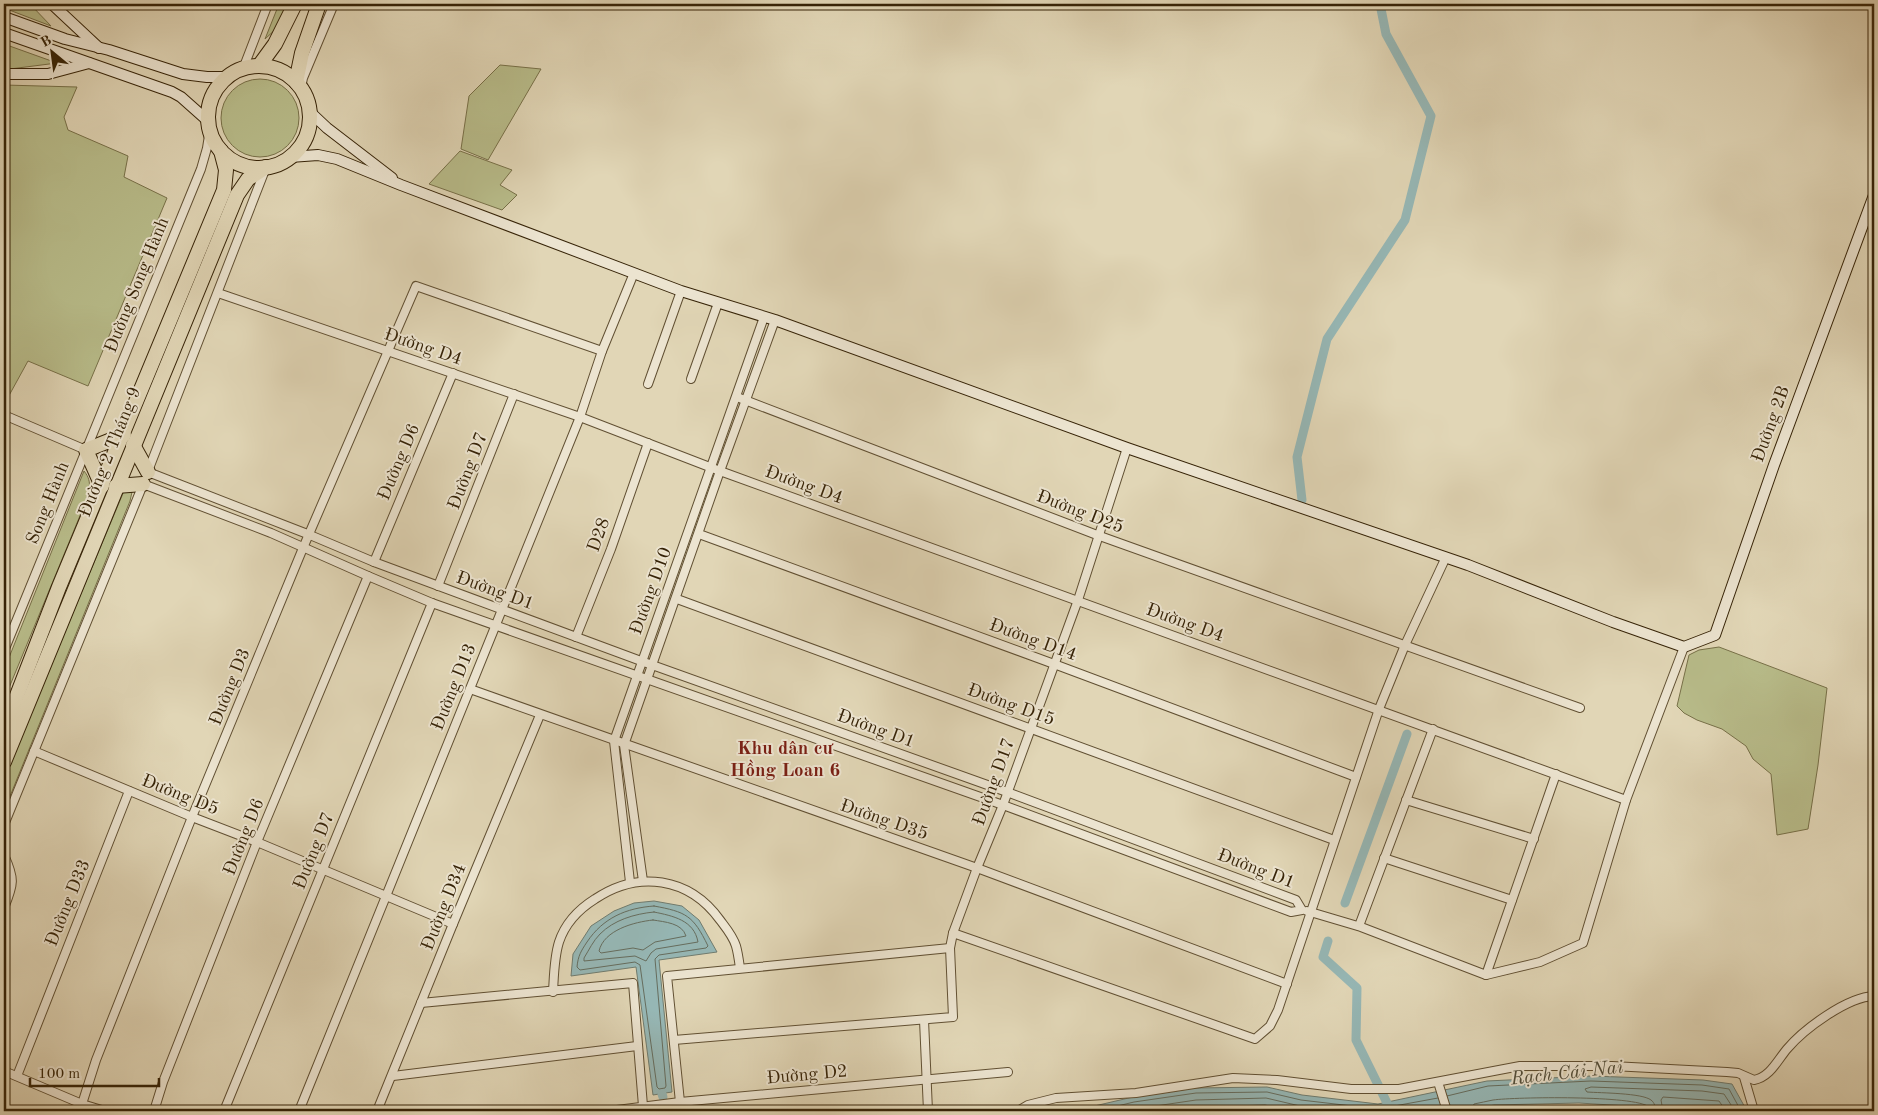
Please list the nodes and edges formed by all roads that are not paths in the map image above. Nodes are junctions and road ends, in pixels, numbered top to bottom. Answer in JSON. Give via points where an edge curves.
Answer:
{"nodes":[{"id":1,"x":52,"y":4,"type":"edge"},
{"id":2,"x":268,"y":4,"type":"edge"},
{"id":3,"x":295,"y":4,"type":"edge"},
{"id":4,"x":319,"y":4,"type":"edge"},
{"id":5,"x":334,"y":4,"type":"edge"},
{"id":6,"x":4,"y":17,"type":"edge"},
{"id":7,"x":4,"y":33,"type":"edge"},
{"id":8,"x":100,"y":48,"type":"junction"},
{"id":9,"x":91,"y":63,"type":"junction"},
{"id":10,"x":259,"y":66,"type":"junction"},
{"id":11,"x":243,"y":69,"type":"junction"},
{"id":12,"x":4,"y":74,"type":"edge"},
{"id":13,"x":228,"y":77,"type":"junction"},
{"id":14,"x":299,"y":85,"type":"junction"},
{"id":15,"x":310,"y":112,"type":"junction"},
{"id":16,"x":209,"y":125,"type":"junction"},
{"id":17,"x":221,"y":151,"type":"junction"},
{"id":18,"x":290,"y":157,"type":"junction"},
{"id":19,"x":266,"y":167,"type":"junction"},
{"id":20,"x":401,"y":185,"type":"junction"},
{"id":21,"x":1874,"y":195,"type":"edge"},
{"id":22,"x":634,"y":273,"type":"junction"},
{"id":23,"x":681,"y":290,"type":"junction"},
{"id":24,"x":218,"y":293,"type":"junction"},
{"id":25,"x":718,"y":302,"type":"junction"},
{"id":26,"x":764,"y":317,"type":"junction"},
{"id":27,"x":775,"y":320,"type":"junction"},
{"id":28,"x":389,"y":351,"type":"junction"},
{"id":29,"x":602,"y":351,"type":"junction"},
{"id":30,"x":453,"y":373,"type":"junction"},
{"id":31,"x":691,"y":380,"type":"dead end"},
{"id":32,"x":648,"y":384,"type":"dead end"},
{"id":33,"x":514,"y":394,"type":"junction"},
{"id":34,"x":737,"y":396,"type":"junction"},
{"id":35,"x":746,"y":400,"type":"junction"},
{"id":36,"x":4,"y":415,"type":"edge"},
{"id":37,"x":580,"y":417,"type":"junction"},
{"id":38,"x":128,"y":440,"type":"junction"},
{"id":39,"x":648,"y":443,"type":"junction"},
{"id":40,"x":1127,"y":448,"type":"junction"},
{"id":41,"x":86,"y":450,"type":"junction"},
{"id":42,"x":712,"y":468,"type":"junction"},
{"id":43,"x":720,"y":471,"type":"junction"},
{"id":44,"x":145,"y":478,"type":"junction"},
{"id":45,"x":102,"y":486,"type":"junction"},
{"id":46,"x":116,"y":486,"type":"junction"},
{"id":47,"x":699,"y":534,"type":"junction"},
{"id":48,"x":310,"y":535,"type":"junction"},
{"id":49,"x":1097,"y":535,"type":"junction"},
{"id":50,"x":303,"y":548,"type":"junction"},
{"id":51,"x":1446,"y":558,"type":"junction"},
{"id":52,"x":374,"y":562,"type":"junction"},
{"id":53,"x":368,"y":576,"type":"junction"},
{"id":54,"x":438,"y":586,"type":"junction"},
{"id":55,"x":677,"y":599,"type":"junction"},
{"id":56,"x":1078,"y":600,"type":"junction"},
{"id":57,"x":432,"y":603,"type":"junction"},
{"id":58,"x":503,"y":610,"type":"junction"},
{"id":59,"x":495,"y":625,"type":"junction"},
{"id":60,"x":576,"y":637,"type":"junction"},
{"id":61,"x":1405,"y":645,"type":"junction"},
{"id":62,"x":1684,"y":647,"type":"junction"},
{"id":63,"x":4,"y":651,"type":"edge"},
{"id":64,"x":641,"y":661,"type":"junction"},
{"id":65,"x":1054,"y":664,"type":"junction"},
{"id":66,"x":652,"y":665,"type":"junction"},
{"id":67,"x":636,"y":675,"type":"junction"},
{"id":68,"x":646,"y":679,"type":"junction"},
{"id":69,"x":470,"y":690,"type":"junction"},
{"id":70,"x":1580,"y":708,"type":"dead end"},
{"id":71,"x":1379,"y":710,"type":"junction"},
{"id":72,"x":540,"y":715,"type":"junction"},
{"id":73,"x":1030,"y":728,"type":"junction"},
{"id":74,"x":4,"y":729,"type":"edge"},
{"id":75,"x":1434,"y":730,"type":"junction"},
{"id":76,"x":614,"y":741,"type":"junction"},
{"id":77,"x":624,"y":745,"type":"junction"},
{"id":78,"x":34,"y":751,"type":"junction"},
{"id":79,"x":4,"y":762,"type":"edge"},
{"id":80,"x":1556,"y":774,"type":"junction"},
{"id":81,"x":1356,"y":777,"type":"junction"},
{"id":82,"x":129,"y":790,"type":"junction"},
{"id":83,"x":1007,"y":792,"type":"junction"},
{"id":84,"x":1406,"y":800,"type":"junction"},
{"id":85,"x":1626,"y":800,"type":"junction"},
{"id":86,"x":1003,"y":805,"type":"junction"},
{"id":87,"x":192,"y":817,"type":"junction"},
{"id":88,"x":4,"y":825,"type":"edge"},
{"id":89,"x":1534,"y":839,"type":"junction"},
{"id":90,"x":1334,"y":840,"type":"junction"},
{"id":91,"x":257,"y":842,"type":"junction"},
{"id":92,"x":4,"y":855,"type":"edge"},
{"id":93,"x":1384,"y":858,"type":"junction"},
{"id":94,"x":977,"y":868,"type":"junction"},
{"id":95,"x":322,"y":869,"type":"junction"},
{"id":96,"x":642,"y":881,"type":"junction"},
{"id":97,"x":630,"y":882,"type":"junction"},
{"id":98,"x":386,"y":896,"type":"junction"},
{"id":99,"x":1512,"y":900,"type":"junction"},
{"id":100,"x":4,"y":908,"type":"edge"},
{"id":101,"x":1307,"y":911,"type":"junction"},
{"id":102,"x":452,"y":924,"type":"junction"},
{"id":103,"x":1359,"y":926,"type":"junction"},
{"id":104,"x":953,"y":933,"type":"junction"},
{"id":105,"x":950,"y":948,"type":"junction"},
{"id":106,"x":740,"y":968,"type":"junction"},
{"id":107,"x":1486,"y":975,"type":"junction"},
{"id":108,"x":1287,"y":984,"type":"junction"},
{"id":109,"x":553,"y":992,"type":"junction"},
{"id":110,"x":1874,"y":996,"type":"edge"},
{"id":111,"x":421,"y":1003,"type":"junction"},
{"id":112,"x":924,"y":1020,"type":"junction"},
{"id":113,"x":674,"y":1040,"type":"junction"},
{"id":114,"x":637,"y":1046,"type":"junction"},
{"id":115,"x":4,"y":1071,"type":"edge"},
{"id":116,"x":1008,"y":1072,"type":"dead end"},
{"id":117,"x":17,"y":1076,"type":"junction"},
{"id":118,"x":393,"y":1076,"type":"junction"},
{"id":119,"x":1744,"y":1077,"type":"junction"},
{"id":120,"x":926,"y":1080,"type":"junction"},
{"id":121,"x":1439,"y":1086,"type":"junction"},
{"id":122,"x":680,"y":1102,"type":"junction"},
{"id":123,"x":82,"y":1104,"type":"junction"},
{"id":124,"x":643,"y":1106,"type":"junction"},
{"id":125,"x":105,"y":1111,"type":"edge"},
{"id":126,"x":154,"y":1111,"type":"edge"},
{"id":127,"x":224,"y":1111,"type":"edge"},
{"id":128,"x":298,"y":1111,"type":"edge"},
{"id":129,"x":377,"y":1111,"type":"edge"},
{"id":130,"x":609,"y":1111,"type":"edge"},
{"id":131,"x":928,"y":1111,"type":"edge"},
{"id":132,"x":1018,"y":1111,"type":"edge"},
{"id":133,"x":1447,"y":1111,"type":"edge"},
{"id":134,"x":1754,"y":1111,"type":"edge"}],
"edges":[{"from":1,"to":8,"type":"street"},
{"from":2,"to":11,"type":"street"},
{"from":3,"to":10,"type":"highway","via":[[275,44]]},
{"from":4,"to":14,"type":"highway","via":[[302,53]]},
{"from":5,"to":14,"type":"street"},
{"from":6,"to":8,"type":"street"},
{"from":7,"to":9,"type":"street"},
{"from":8,"to":13,"type":"street","via":[[183,74]]},
{"from":9,"to":12,"type":"street","via":[[48,74]]},
{"from":9,"to":16,"type":"street","via":[[181,96]]},
{"from":10,"to":11,"type":"highway"},
{"from":10,"to":14,"type":"highway","via":[[276,69]]},
{"from":11,"to":13,"type":"highway"},
{"from":13,"to":16,"type":"highway","via":[[213,96],[208,112]]},
{"from":14,"to":15,"type":"highway"},
{"from":15,"to":18,"type":"highway","via":[[306,137]]},
{"from":15,"to":20,"type":"street"},
{"from":16,"to":17,"type":"highway"},
{"from":16,"to":41,"type":"street","name":"Đường Song Hành","via":[[201,168]]},
{"from":17,"to":19,"type":"highway","via":[[242,164]]},
{"from":17,"to":38,"type":"highway","name":"Đường 2 Tháng 9","via":[[226,170],[224,190]]},
{"from":18,"to":19,"type":"highway"},
{"from":18,"to":20,"type":"street","via":[[328,157]]},
{"from":19,"to":24,"type":"street"},
{"from":19,"to":38,"type":"highway","name":"Đường 2 Tháng 9","via":[[248,179],[236,195]]},
{"from":20,"to":22,"type":"street"},
{"from":21,"to":62,"type":"street","name":"Đường 2B","via":[[1774,464],[1715,635]]},
{"from":22,"to":23,"type":"street"},
{"from":22,"to":29,"type":"street","name":"Đường D13"},
{"from":23,"to":25,"type":"street"},
{"from":23,"to":32,"type":"street"},
{"from":24,"to":28,"type":"street","name":"Đường D4"},
{"from":24,"to":44,"type":"street"},
{"from":25,"to":26,"type":"street"},
{"from":25,"to":31,"type":"street"},
{"from":26,"to":27,"type":"street"},
{"from":26,"to":34,"type":"street","name":"Đường D10"},
{"from":27,"to":35,"type":"street","name":"Đường D10"},
{"from":27,"to":40,"type":"street"},
{"from":28,"to":29,"type":"street","name":"Đường D3","via":[[416,286]]},
{"from":28,"to":30,"type":"street","name":"Đường D4"},
{"from":28,"to":48,"type":"street","name":"Đường D3"},
{"from":29,"to":37,"type":"street","name":"Đường D13"},
{"from":30,"to":33,"type":"street","name":"Đường D4"},
{"from":30,"to":52,"type":"street","name":"Đường D6"},
{"from":33,"to":37,"type":"street","name":"Đường D4"},
{"from":33,"to":54,"type":"street","name":"Đường D7"},
{"from":34,"to":35,"type":"street","name":"Đường D25"},
{"from":34,"to":42,"type":"street","name":"Đường D10"},
{"from":35,"to":43,"type":"street","name":"Đường D10"},
{"from":35,"to":49,"type":"street","name":"Đường D25"},
{"from":36,"to":41,"type":"street"},
{"from":37,"to":39,"type":"street","name":"Đường D4"},
{"from":37,"to":58,"type":"street","name":"Đường D13"},
{"from":38,"to":41,"type":"highway"},
{"from":38,"to":44,"type":"highway"},
{"from":38,"to":45,"type":"highway","name":"Đường 2 Tháng 9"},
{"from":38,"to":46,"type":"highway","name":"Đường 2 Tháng 9"},
{"from":39,"to":42,"type":"street","name":"Đường D4"},
{"from":39,"to":60,"type":"street","name":"D28"},
{"from":40,"to":49,"type":"street","name":"Đường D17"},
{"from":40,"to":51,"type":"street"},
{"from":41,"to":45,"type":"highway"},
{"from":41,"to":63,"type":"street","name":"Song Hành"},
{"from":42,"to":43,"type":"street","name":"Đường D4"},
{"from":42,"to":64,"type":"street","name":"Đường D10"},
{"from":43,"to":47,"type":"street","name":"Đường D10"},
{"from":43,"to":56,"type":"street","name":"Đường D4"},
{"from":44,"to":46,"type":"highway"},
{"from":44,"to":48,"type":"street","name":"Đường D1"},
{"from":44,"to":50,"type":"street","name":"Đường D1"},
{"from":44,"to":78,"type":"street"},
{"from":45,"to":74,"type":"highway","name":"Đường 2 Tháng 9"},
{"from":46,"to":79,"type":"highway","name":"Đường 2 Tháng 9"},
{"from":47,"to":55,"type":"street","name":"Đường D10"},
{"from":47,"to":65,"type":"street","name":"Đường D14"},
{"from":48,"to":50,"type":"street","name":"Đường D3"},
{"from":48,"to":52,"type":"street","name":"Đường D1"},
{"from":49,"to":56,"type":"street","name":"Đường D17"},
{"from":49,"to":61,"type":"street","name":"Đường D25"},
{"from":50,"to":53,"type":"street","name":"Đường D1"},
{"from":50,"to":87,"type":"street","name":"Đường D3"},
{"from":51,"to":61,"type":"street"},
{"from":51,"to":62,"type":"street"},
{"from":52,"to":54,"type":"street","name":"Đường D1"},
{"from":53,"to":57,"type":"street","name":"Đường D1"},
{"from":53,"to":91,"type":"street","name":"Đường D6"},
{"from":54,"to":58,"type":"street","name":"Đường D1"},
{"from":55,"to":66,"type":"street","name":"Đường D10"},
{"from":55,"to":73,"type":"street","name":"Đường D15"},
{"from":56,"to":65,"type":"street","name":"Đường D17"},
{"from":56,"to":71,"type":"street","name":"Đường D4"},
{"from":57,"to":59,"type":"street","name":"Đường D1"},
{"from":57,"to":95,"type":"street","name":"Đường D7"},
{"from":58,"to":59,"type":"street","name":"Đường D13"},
{"from":58,"to":60,"type":"street","name":"Đường D1"},
{"from":59,"to":67,"type":"street","name":"Đường D1"},
{"from":59,"to":69,"type":"street","name":"Đường D13"},
{"from":60,"to":64,"type":"street","name":"Đường D1"},
{"from":61,"to":70,"type":"street","name":"Đường D25"},
{"from":61,"to":71,"type":"street"},
{"from":62,"to":85,"type":"street"},
{"from":64,"to":66,"type":"street","name":"Đường D1"},
{"from":64,"to":67,"type":"street","name":"Đường D10"},
{"from":65,"to":73,"type":"street","name":"Đường D17"},
{"from":65,"to":81,"type":"street","name":"Đường D14"},
{"from":66,"to":68,"type":"street","name":"Đường D10"},
{"from":66,"to":83,"type":"street","name":"Đường D1"},
{"from":67,"to":68,"type":"street","name":"Đường D1"},
{"from":67,"to":76,"type":"street","name":"Đường D10"},
{"from":68,"to":77,"type":"street","name":"Đường D10"},
{"from":68,"to":86,"type":"street","name":"Đường D1"},
{"from":69,"to":72,"type":"street","name":"Đường D35"},
{"from":69,"to":98,"type":"street","name":"Đường D13"},
{"from":71,"to":75,"type":"street","name":"Đường D4"},
{"from":71,"to":81,"type":"street"},
{"from":72,"to":76,"type":"street","name":"Đường D35"},
{"from":72,"to":102,"type":"street","name":"Đường D34"},
{"from":73,"to":83,"type":"street","name":"Đường D17"},
{"from":73,"to":90,"type":"street","name":"Đường D15"},
{"from":75,"to":80,"type":"street","name":"Đường D4"},
{"from":75,"to":84,"type":"street"},
{"from":76,"to":77,"type":"street","name":"Đường D35"},
{"from":76,"to":97,"type":"street","name":"Đường D10"},
{"from":77,"to":94,"type":"street","name":"Đường D35"},
{"from":77,"to":96,"type":"street","name":"Đường D10"},
{"from":78,"to":82,"type":"street","name":"Đường D5"},
{"from":78,"to":88,"type":"street"},
{"from":80,"to":85,"type":"street","name":"Đường D4"},
{"from":80,"to":89,"type":"street"},
{"from":81,"to":90,"type":"street"},
{"from":82,"to":87,"type":"street","name":"Đường D5"},
{"from":82,"to":117,"type":"street","name":"Đường D33"},
{"from":83,"to":86,"type":"street","name":"Đường D17"},
{"from":83,"to":101,"type":"street","name":"Đường D1","via":[[1296,900]]},
{"from":84,"to":89,"type":"street"},
{"from":84,"to":93,"type":"street"},
{"from":85,"to":107,"type":"street","via":[[1583,943],[1540,962]]},
{"from":86,"to":94,"type":"street","name":"Đường D17"},
{"from":86,"to":101,"type":"street","name":"Đường D1","via":[[1291,912]]},
{"from":87,"to":91,"type":"street","name":"Đường D5"},
{"from":87,"to":123,"type":"street","name":"Đường D3","via":[[96,1060]]},
{"from":89,"to":99,"type":"street"},
{"from":90,"to":101,"type":"street"},
{"from":91,"to":95,"type":"street","name":"Đường D5"},
{"from":91,"to":126,"type":"street","name":"Đường D6"},
{"from":92,"to":100,"type":"street","via":[[13,886]]},
{"from":93,"to":99,"type":"street"},
{"from":93,"to":103,"type":"street"},
{"from":94,"to":104,"type":"street","name":"Đường D17"},
{"from":94,"to":108,"type":"street","name":"Đường D35"},
{"from":95,"to":98,"type":"street","name":"Đường D5"},
{"from":95,"to":127,"type":"street","name":"Đường D7"},
{"from":96,"to":97,"type":"street"},
{"from":96,"to":106,"type":"street","via":[[679,886],[714,912],[736,945]]},
{"from":97,"to":109,"type":"street","via":[[588,903],[571,920],[559,942]]},
{"from":98,"to":102,"type":"street","name":"Đường D5"},
{"from":98,"to":128,"type":"street","name":"Đường D13"},
{"from":99,"to":107,"type":"street"},
{"from":101,"to":103,"type":"street"},
{"from":101,"to":108,"type":"street"},
{"from":102,"to":111,"type":"street","name":"Đường D34"},
{"from":103,"to":107,"type":"street"},
{"from":104,"to":105,"type":"street","name":"Đường D17"},
{"from":104,"to":108,"type":"street","via":[[1255,1039],[1270,1026]]},
{"from":105,"to":106,"type":"street"},
{"from":105,"to":112,"type":"street","name":"Đường D17","via":[[953,1017]]},
{"from":106,"to":113,"type":"street","via":[[667,976]]},
{"from":109,"to":111,"type":"street"},
{"from":109,"to":114,"type":"street","via":[[632,983]]},
{"from":110,"to":119,"type":"street","via":[[1853,1000],[1802,1034],[1766,1075],[1754,1080]]},
{"from":111,"to":118,"type":"street","name":"Đường D34"},
{"from":112,"to":113,"type":"street"},
{"from":112,"to":120,"type":"street"},
{"from":113,"to":122,"type":"street"},
{"from":114,"to":118,"type":"street"},
{"from":114,"to":124,"type":"street"},
{"from":115,"to":117,"type":"street"},
{"from":116,"to":120,"type":"street","name":"Đường D2"},
{"from":117,"to":123,"type":"street"},
{"from":118,"to":129,"type":"street","name":"Đường D34"},
{"from":119,"to":121,"type":"street","via":[[1727,1072],[1612,1066],[1520,1066]]},
{"from":119,"to":134,"type":"street"},
{"from":120,"to":122,"type":"street","name":"Đường D2"},
{"from":120,"to":131,"type":"street"},
{"from":121,"to":132,"type":"street","via":[[1352,1089],[1277,1080],[1221,1079],[1136,1093],[1056,1098]]},
{"from":121,"to":133,"type":"street"},
{"from":122,"to":124,"type":"street","name":"Đường D2"},
{"from":123,"to":125,"type":"street"},
{"from":124,"to":130,"type":"street","name":"Đường D2"}]}
